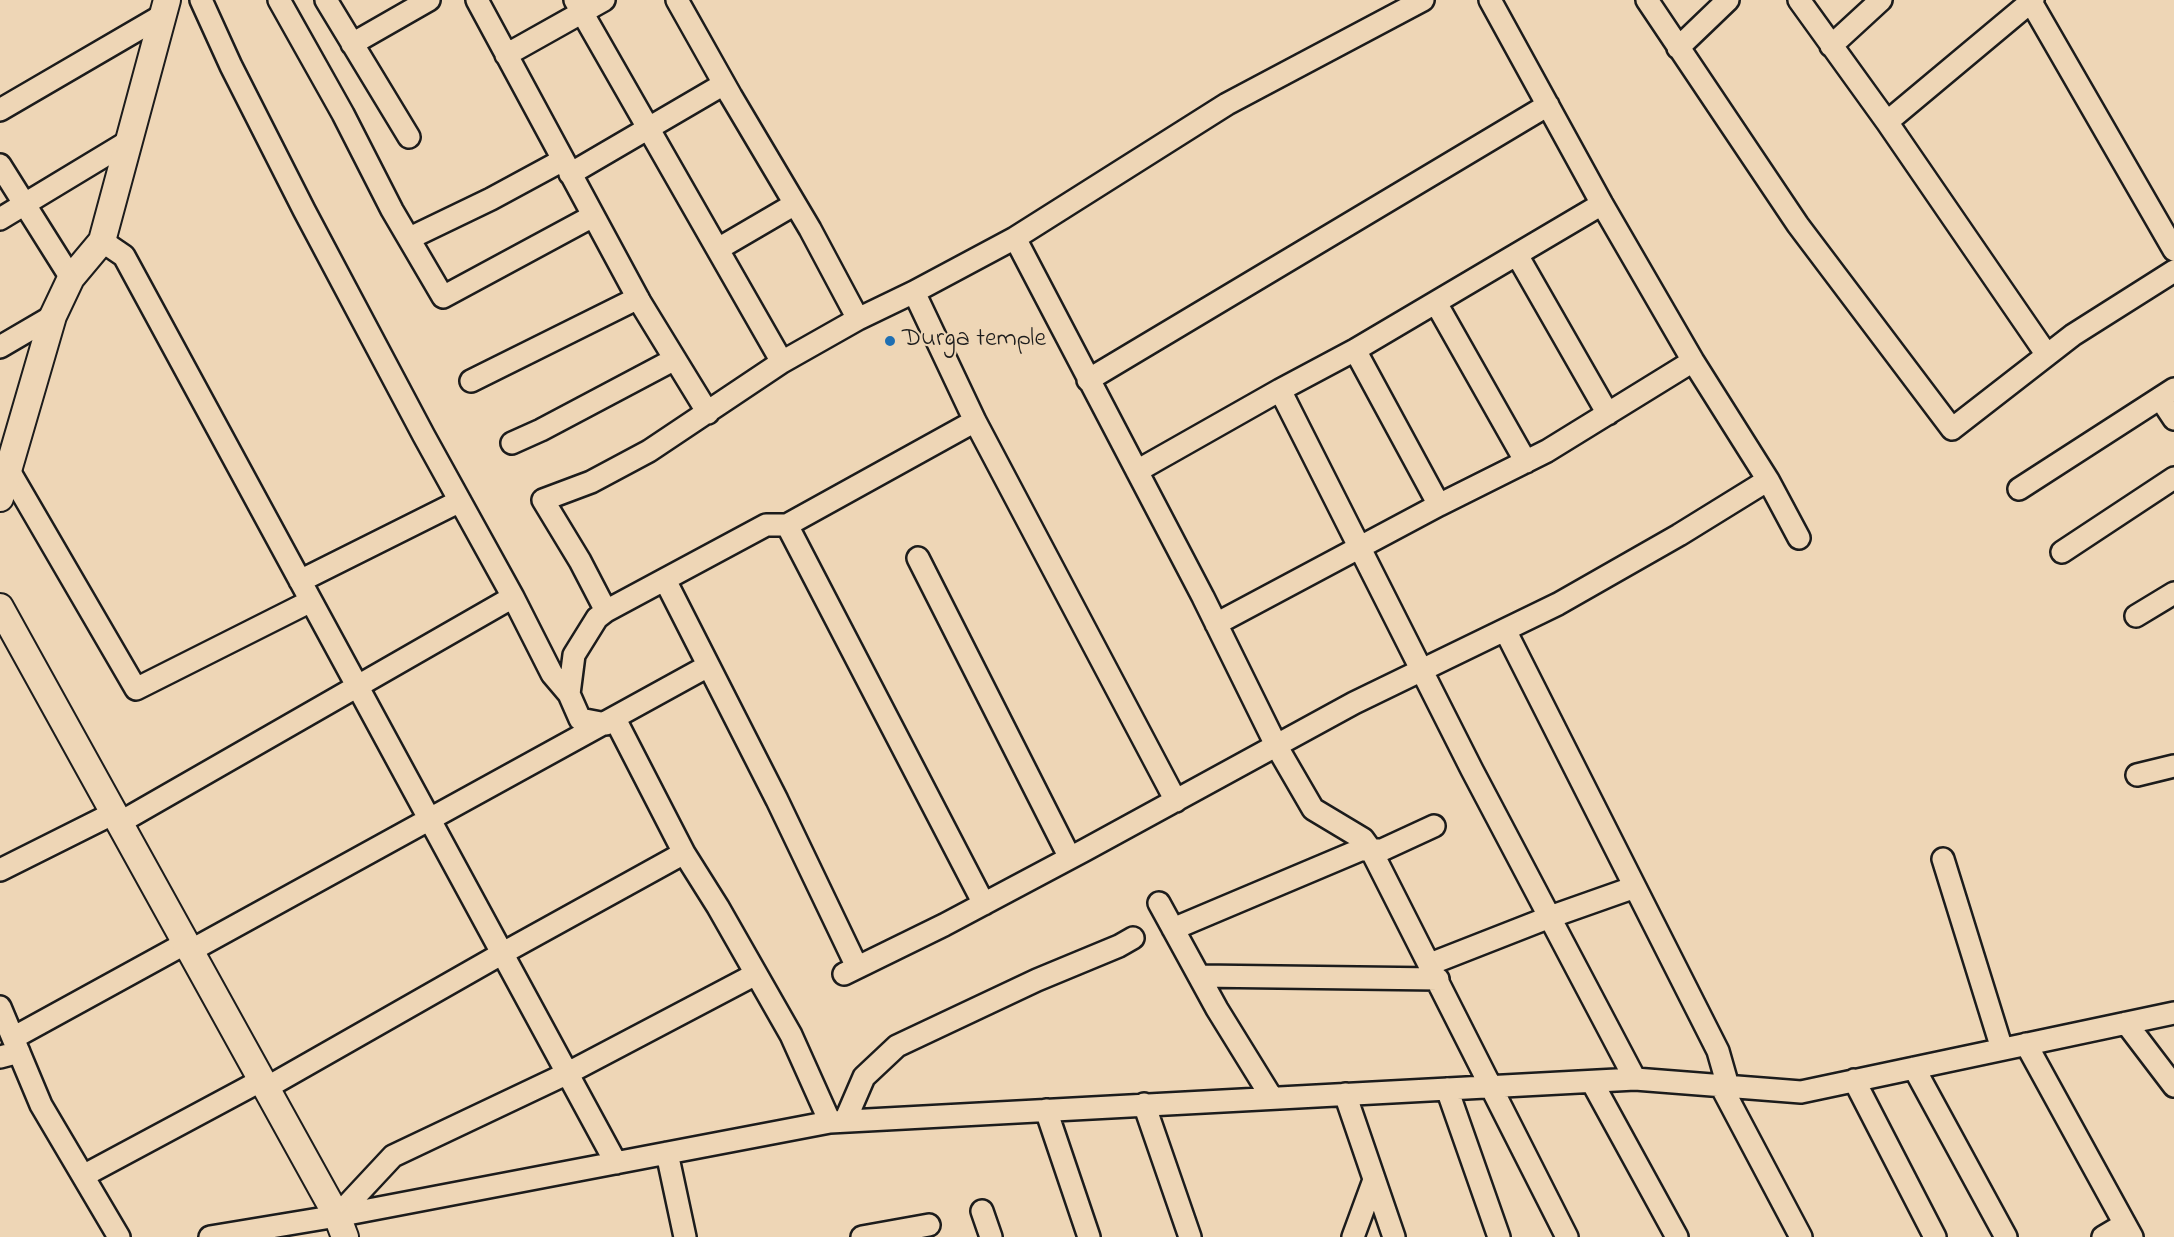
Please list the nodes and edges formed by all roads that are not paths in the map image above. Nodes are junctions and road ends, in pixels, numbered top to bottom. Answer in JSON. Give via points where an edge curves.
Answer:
{"nodes":[{"id":1,"x":201,"y":0,"type":"edge"},
{"id":2,"x":279,"y":0,"type":"edge"},
{"id":3,"x":326,"y":0,"type":"edge"},
{"id":4,"x":429,"y":0,"type":"edge"},
{"id":5,"x":477,"y":0,"type":"edge"},
{"id":6,"x":604,"y":0,"type":"edge"},
{"id":7,"x":1423,"y":0,"type":"edge"},
{"id":8,"x":1490,"y":0,"type":"edge"},
{"id":9,"x":1647,"y":0,"type":"edge"},
{"id":10,"x":1728,"y":0,"type":"edge"},
{"id":11,"x":1798,"y":0,"type":"edge"},
{"id":12,"x":1881,"y":0,"type":"edge"},
{"id":13,"x":680,"y":1,"type":"edge"},
{"id":14,"x":2032,"y":1,"type":"edge"},
{"id":15,"x":579,"y":6,"type":"edge"},
{"id":16,"x":165,"y":8,"type":"edge"},
{"id":17,"x":352,"y":44,"type":"junction"},
{"id":18,"x":1831,"y":46,"type":"junction"},
{"id":19,"x":1678,"y":48,"type":"junction"},
{"id":20,"x":506,"y":55,"type":"junction"},
{"id":21,"x":724,"y":84,"type":"junction"},
{"id":22,"x":1548,"y":105,"type":"junction"},
{"id":23,"x":0,"y":111,"type":"edge"},
{"id":24,"x":1887,"y":122,"type":"junction"},
{"id":25,"x":650,"y":129,"type":"junction"},
{"id":26,"x":409,"y":137,"type":"dead end"},
{"id":27,"x":129,"y":141,"type":"junction"},
{"id":28,"x":0,"y":165,"type":"edge"},
{"id":29,"x":567,"y":167,"type":"junction"},
{"id":30,"x":25,"y":204,"type":"junction"},
{"id":31,"x":795,"y":204,"type":"junction"},
{"id":32,"x":1602,"y":204,"type":"junction"},
{"id":33,"x":593,"y":216,"type":"junction"},
{"id":34,"x":0,"y":219,"type":"edge"},
{"id":35,"x":410,"y":238,"type":"junction"},
{"id":36,"x":1015,"y":238,"type":"junction"},
{"id":37,"x":102,"y":241,"type":"junction"},
{"id":38,"x":718,"y":249,"type":"junction"},
{"id":39,"x":2174,"y":250,"type":"edge"},
{"id":40,"x":1517,"y":255,"type":"junction"},
{"id":41,"x":2174,"y":271,"type":"edge"},
{"id":42,"x":71,"y":278,"type":"junction"},
{"id":43,"x":914,"y":292,"type":"junction"},
{"id":44,"x":638,"y":298,"type":"junction"},
{"id":45,"x":1436,"y":303,"type":"junction"},
{"id":46,"x":53,"y":316,"type":"junction"},
{"id":47,"x":858,"y":319,"type":"junction"},
{"id":48,"x":0,"y":347,"type":"edge"},
{"id":49,"x":1355,"y":350,"type":"junction"},
{"id":50,"x":2047,"y":355,"type":"junction"},
{"id":51,"x":675,"y":359,"type":"junction"},
{"id":52,"x":1693,"y":361,"type":"junction"},
{"id":53,"x":782,"y":362,"type":"junction"},
{"id":54,"x":1088,"y":380,"type":"junction"},
{"id":55,"x":471,"y":381,"type":"dead end"},
{"id":56,"x":1280,"y":390,"type":"junction"},
{"id":57,"x":2167,"y":394,"type":"edge"},
{"id":58,"x":708,"y":413,"type":"junction"},
{"id":59,"x":1608,"y":414,"type":"junction"},
{"id":60,"x":2174,"y":419,"type":"edge"},
{"id":61,"x":975,"y":421,"type":"junction"},
{"id":62,"x":512,"y":443,"type":"dead end"},
{"id":63,"x":1526,"y":462,"type":"junction"},
{"id":64,"x":6,"y":465,"type":"edge"},
{"id":65,"x":1137,"y":471,"type":"junction"},
{"id":66,"x":2174,"y":478,"type":"edge"},
{"id":67,"x":1768,"y":480,"type":"junction"},
{"id":68,"x":2019,"y":489,"type":"dead end"},
{"id":69,"x":0,"y":498,"type":"edge"},
{"id":70,"x":460,"y":501,"type":"junction"},
{"id":71,"x":1439,"y":505,"type":"junction"},
{"id":72,"x":787,"y":525,"type":"junction"},
{"id":73,"x":1799,"y":538,"type":"dead end"},
{"id":74,"x":1359,"y":548,"type":"junction"},
{"id":75,"x":2062,"y":552,"type":"dead end"},
{"id":76,"x":918,"y":558,"type":"dead end"},
{"id":77,"x":665,"y":580,"type":"junction"},
{"id":78,"x":300,"y":581,"type":"junction"},
{"id":79,"x":2174,"y":593,"type":"edge"},
{"id":80,"x":513,"y":597,"type":"junction"},
{"id":81,"x":312,"y":601,"type":"junction"},
{"id":82,"x":0,"y":607,"type":"edge"},
{"id":83,"x":606,"y":611,"type":"junction"},
{"id":84,"x":2136,"y":616,"type":"dead end"},
{"id":85,"x":1216,"y":624,"type":"junction"},
{"id":86,"x":1505,"y":630,"type":"junction"},
{"id":87,"x":708,"y":666,"type":"junction"},
{"id":88,"x":1421,"y":672,"type":"junction"},
{"id":89,"x":358,"y":686,"type":"junction"},
{"id":90,"x":569,"y":694,"type":"junction"},
{"id":91,"x":611,"y":721,"type":"junction"},
{"id":92,"x":1277,"y":747,"type":"junction"},
{"id":93,"x":2174,"y":766,"type":"edge"},
{"id":94,"x":2137,"y":775,"type":"dead end"},
{"id":95,"x":1176,"y":801,"type":"junction"},
{"id":96,"x":117,"y":818,"type":"junction"},
{"id":97,"x":430,"y":818,"type":"junction"},
{"id":98,"x":1434,"y":826,"type":"dead end"},
{"id":99,"x":1371,"y":850,"type":"junction"},
{"id":100,"x":684,"y":854,"type":"junction"},
{"id":101,"x":1070,"y":858,"type":"junction"},
{"id":102,"x":1943,"y":859,"type":"dead end"},
{"id":103,"x":0,"y":870,"type":"edge"},
{"id":104,"x":1635,"y":886,"type":"junction"},
{"id":105,"x":1159,"y":903,"type":"dead end"},
{"id":106,"x":984,"y":904,"type":"junction"},
{"id":107,"x":1550,"y":917,"type":"junction"},
{"id":108,"x":1173,"y":929,"type":"junction"},
{"id":109,"x":1133,"y":938,"type":"dead end"},
{"id":110,"x":188,"y":946,"type":"junction"},
{"id":111,"x":503,"y":952,"type":"junction"},
{"id":112,"x":1434,"y":972,"type":"junction"},
{"id":113,"x":756,"y":974,"type":"junction"},
{"id":114,"x":1199,"y":976,"type":"junction"},
{"id":115,"x":0,"y":1007,"type":"edge"},
{"id":116,"x":2174,"y":1013,"type":"edge"},
{"id":117,"x":2126,"y":1023,"type":"junction"},
{"id":118,"x":2026,"y":1044,"type":"junction"},
{"id":119,"x":11,"y":1049,"type":"edge"},
{"id":120,"x":2002,"y":1049,"type":"junction"},
{"id":121,"x":1914,"y":1068,"type":"junction"},
{"id":122,"x":568,"y":1073,"type":"junction"},
{"id":123,"x":1635,"y":1079,"type":"junction"},
{"id":124,"x":1854,"y":1080,"type":"junction"},
{"id":125,"x":1592,"y":1082,"type":"junction"},
{"id":126,"x":264,"y":1084,"type":"junction"},
{"id":127,"x":1725,"y":1086,"type":"junction"},
{"id":128,"x":2174,"y":1086,"type":"edge"},
{"id":129,"x":1490,"y":1087,"type":"junction"},
{"id":130,"x":1447,"y":1089,"type":"junction"},
{"id":131,"x":1345,"y":1094,"type":"junction"},
{"id":132,"x":1272,"y":1098,"type":"junction"},
{"id":133,"x":1144,"y":1104,"type":"junction"},
{"id":134,"x":1046,"y":1110,"type":"junction"},
{"id":135,"x":838,"y":1121,"type":"junction"},
{"id":136,"x":667,"y":1153,"type":"junction"},
{"id":137,"x":616,"y":1163,"type":"junction"},
{"id":138,"x":83,"y":1176,"type":"junction"},
{"id":139,"x":1374,"y":1180,"type":"junction"},
{"id":140,"x":982,"y":1211,"type":"dead end"},
{"id":141,"x":929,"y":1225,"type":"dead end"},
{"id":142,"x":341,"y":1226,"type":"edge"},
{"id":143,"x":2128,"y":1230,"type":"edge"},
{"id":144,"x":1565,"y":1236,"type":"edge"},
{"id":145,"x":119,"y":1237,"type":"edge"},
{"id":146,"x":210,"y":1237,"type":"edge"},
{"id":147,"x":685,"y":1237,"type":"edge"},
{"id":148,"x":862,"y":1237,"type":"edge"},
{"id":149,"x":991,"y":1237,"type":"edge"},
{"id":150,"x":1089,"y":1237,"type":"edge"},
{"id":151,"x":1190,"y":1237,"type":"edge"},
{"id":152,"x":1353,"y":1237,"type":"edge"},
{"id":153,"x":1394,"y":1237,"type":"edge"},
{"id":154,"x":1499,"y":1237,"type":"edge"},
{"id":155,"x":1677,"y":1237,"type":"edge"},
{"id":156,"x":1801,"y":1237,"type":"edge"},
{"id":157,"x":1935,"y":1237,"type":"edge"},
{"id":158,"x":2006,"y":1237,"type":"edge"},
{"id":159,"x":2103,"y":1237,"type":"edge"}],
"edges":[{"from":1,"to":70,"type":"street","via":[[304,210]]},
{"from":2,"to":35,"type":"street"},
{"from":3,"to":17,"type":"street"},
{"from":4,"to":17,"type":"street"},
{"from":5,"to":20,"type":"street"},
{"from":6,"to":15,"type":"street"},
{"from":7,"to":36,"type":"street","via":[[1227,104]]},
{"from":8,"to":22,"type":"street"},
{"from":9,"to":19,"type":"street"},
{"from":10,"to":19,"type":"street"},
{"from":11,"to":18,"type":"street"},
{"from":12,"to":18,"type":"street"},
{"from":13,"to":21,"type":"street"},
{"from":14,"to":24,"type":"street"},
{"from":14,"to":39,"type":"street"},
{"from":15,"to":20,"type":"street"},
{"from":15,"to":25,"type":"street"},
{"from":16,"to":23,"type":"street"},
{"from":16,"to":27,"type":"main road"},
{"from":17,"to":26,"type":"street"},
{"from":18,"to":24,"type":"street"},
{"from":19,"to":50,"type":"street","via":[[1798,225],[1952,429]]},
{"from":20,"to":29,"type":"street"},
{"from":21,"to":25,"type":"street"},
{"from":21,"to":31,"type":"street"},
{"from":22,"to":32,"type":"street"},
{"from":22,"to":54,"type":"street"},
{"from":24,"to":50,"type":"street"},
{"from":25,"to":29,"type":"street"},
{"from":25,"to":38,"type":"street"},
{"from":27,"to":30,"type":"street"},
{"from":27,"to":37,"type":"main road"},
{"from":28,"to":30,"type":"street"},
{"from":29,"to":33,"type":"street"},
{"from":29,"to":35,"type":"street"},
{"from":30,"to":34,"type":"street"},
{"from":30,"to":42,"type":"street"},
{"from":31,"to":38,"type":"street"},
{"from":31,"to":47,"type":"street"},
{"from":32,"to":40,"type":"street"},
{"from":32,"to":52,"type":"street"},
{"from":33,"to":35,"type":"street","via":[[443,297]]},
{"from":33,"to":44,"type":"street"},
{"from":36,"to":43,"type":"street"},
{"from":36,"to":54,"type":"street"},
{"from":37,"to":42,"type":"main road"},
{"from":37,"to":78,"type":"street","via":[[124,256]]},
{"from":38,"to":53,"type":"street"},
{"from":40,"to":45,"type":"street"},
{"from":40,"to":59,"type":"street"},
{"from":41,"to":50,"type":"street"},
{"from":42,"to":46,"type":"main road"},
{"from":43,"to":47,"type":"street"},
{"from":43,"to":61,"type":"street"},
{"from":44,"to":51,"type":"street"},
{"from":44,"to":55,"type":"street"},
{"from":45,"to":49,"type":"street"},
{"from":45,"to":63,"type":"street"},
{"from":46,"to":48,"type":"street"},
{"from":46,"to":64,"type":"main road"},
{"from":47,"to":53,"type":"street"},
{"from":49,"to":56,"type":"street"},
{"from":49,"to":71,"type":"street"},
{"from":51,"to":58,"type":"street"},
{"from":51,"to":62,"type":"street"},
{"from":52,"to":59,"type":"street"},
{"from":52,"to":67,"type":"street"},
{"from":53,"to":58,"type":"street"},
{"from":54,"to":65,"type":"street"},
{"from":56,"to":65,"type":"street"},
{"from":56,"to":74,"type":"street"},
{"from":57,"to":60,"type":"street"},
{"from":57,"to":68,"type":"street"},
{"from":58,"to":83,"type":"street","via":[[591,482],[543,501]]},
{"from":59,"to":63,"type":"street"},
{"from":61,"to":72,"type":"street"},
{"from":61,"to":95,"type":"street"},
{"from":63,"to":71,"type":"street"},
{"from":64,"to":69,"type":"main road"},
{"from":64,"to":81,"type":"street","via":[[136,689]]},
{"from":65,"to":85,"type":"street"},
{"from":66,"to":75,"type":"street"},
{"from":67,"to":73,"type":"street"},
{"from":67,"to":86,"type":"street","via":[[1679,535]]},
{"from":70,"to":78,"type":"street"},
{"from":70,"to":80,"type":"street"},
{"from":71,"to":74,"type":"street"},
{"from":72,"to":77,"type":"street","via":[[766,525]]},
{"from":72,"to":106,"type":"street"},
{"from":74,"to":85,"type":"street"},
{"from":74,"to":88,"type":"street"},
{"from":76,"to":101,"type":"street"},
{"from":77,"to":83,"type":"street"},
{"from":77,"to":87,"type":"street"},
{"from":78,"to":81,"type":"street"},
{"from":79,"to":84,"type":"street"},
{"from":80,"to":89,"type":"street"},
{"from":80,"to":90,"type":"street","via":[[552,674]]},
{"from":81,"to":89,"type":"street"},
{"from":82,"to":96,"type":"main road"},
{"from":83,"to":90,"type":"street","via":[[597,618],[574,655]]},
{"from":85,"to":92,"type":"street"},
{"from":86,"to":88,"type":"street"},
{"from":86,"to":104,"type":"street"},
{"from":87,"to":91,"type":"street"},
{"from":87,"to":106,"type":"street","via":[[777,800],[851,971]]},
{"from":88,"to":92,"type":"street","via":[[1354,703]]},
{"from":88,"to":107,"type":"street"},
{"from":89,"to":96,"type":"street"},
{"from":89,"to":97,"type":"street"},
{"from":90,"to":91,"type":"street","via":[[580,719]]},
{"from":91,"to":97,"type":"street"},
{"from":91,"to":100,"type":"street"},
{"from":92,"to":95,"type":"street"},
{"from":92,"to":99,"type":"street","via":[[1313,809],[1363,838]]},
{"from":93,"to":94,"type":"street"},
{"from":95,"to":101,"type":"street"},
{"from":96,"to":103,"type":"street"},
{"from":96,"to":110,"type":"main road"},
{"from":97,"to":110,"type":"street"},
{"from":97,"to":111,"type":"street"},
{"from":98,"to":99,"type":"street","via":[[1382,850]]},
{"from":99,"to":108,"type":"street","via":[[1360,850]]},
{"from":99,"to":112,"type":"street"},
{"from":100,"to":111,"type":"street"},
{"from":100,"to":113,"type":"street"},
{"from":101,"to":106,"type":"street"},
{"from":102,"to":120,"type":"street"},
{"from":104,"to":107,"type":"street"},
{"from":104,"to":127,"type":"street","via":[[1718,1050]]},
{"from":105,"to":108,"type":"street"},
{"from":107,"to":112,"type":"street"},
{"from":107,"to":123,"type":"street"},
{"from":108,"to":114,"type":"street"},
{"from":109,"to":135,"type":"street","via":[[897,1046],[864,1077]]},
{"from":110,"to":119,"type":"street"},
{"from":110,"to":126,"type":"main road"},
{"from":111,"to":122,"type":"street"},
{"from":111,"to":126,"type":"street"},
{"from":112,"to":114,"type":"street"},
{"from":112,"to":129,"type":"street"},
{"from":113,"to":122,"type":"street"},
{"from":113,"to":135,"type":"street"},
{"from":114,"to":132,"type":"street"},
{"from":115,"to":119,"type":"street"},
{"from":116,"to":117,"type":"street"},
{"from":117,"to":118,"type":"street"},
{"from":117,"to":128,"type":"street"},
{"from":118,"to":120,"type":"street"},
{"from":118,"to":143,"type":"street"},
{"from":119,"to":138,"type":"street"},
{"from":120,"to":121,"type":"street"},
{"from":121,"to":124,"type":"street"},
{"from":121,"to":158,"type":"street"},
{"from":122,"to":137,"type":"street"},
{"from":122,"to":142,"type":"street","via":[[393,1156]]},
{"from":123,"to":125,"type":"street"},
{"from":123,"to":127,"type":"street"},
{"from":124,"to":127,"type":"street","via":[[1801,1092]]},
{"from":124,"to":157,"type":"street"},
{"from":125,"to":129,"type":"street"},
{"from":125,"to":155,"type":"street"},
{"from":126,"to":138,"type":"street"},
{"from":126,"to":142,"type":"main road"},
{"from":127,"to":156,"type":"street"},
{"from":129,"to":130,"type":"street"},
{"from":129,"to":144,"type":"street"},
{"from":130,"to":131,"type":"street"},
{"from":130,"to":154,"type":"street"},
{"from":131,"to":132,"type":"street"},
{"from":131,"to":139,"type":"street"},
{"from":132,"to":133,"type":"street"},
{"from":133,"to":134,"type":"street"},
{"from":133,"to":151,"type":"street"},
{"from":134,"to":135,"type":"street"},
{"from":134,"to":150,"type":"street"},
{"from":135,"to":136,"type":"street"},
{"from":136,"to":137,"type":"street"},
{"from":136,"to":147,"type":"street"},
{"from":137,"to":142,"type":"street"},
{"from":138,"to":145,"type":"street"},
{"from":139,"to":152,"type":"street"},
{"from":139,"to":153,"type":"street"},
{"from":140,"to":149,"type":"street"},
{"from":141,"to":148,"type":"street"},
{"from":142,"to":146,"type":"street"},
{"from":143,"to":159,"type":"street"}]}
